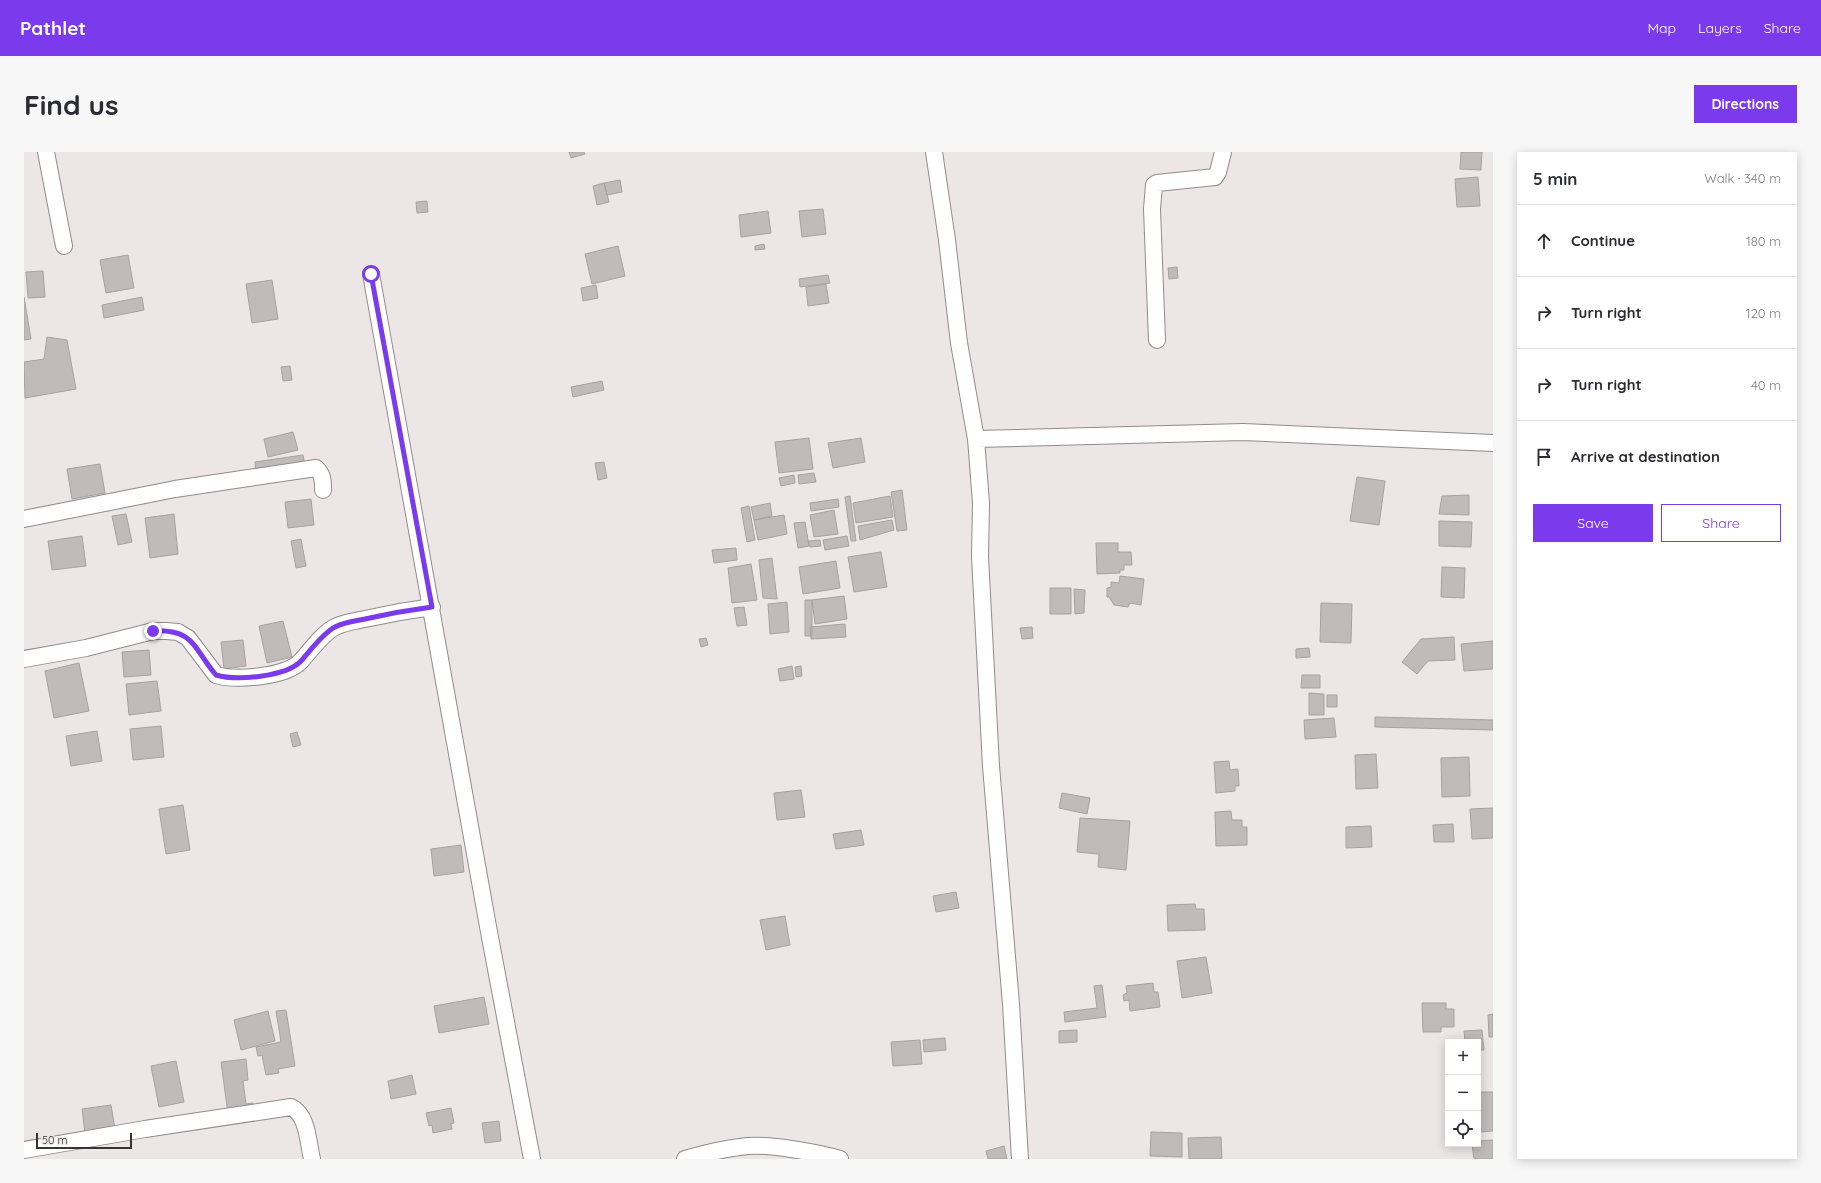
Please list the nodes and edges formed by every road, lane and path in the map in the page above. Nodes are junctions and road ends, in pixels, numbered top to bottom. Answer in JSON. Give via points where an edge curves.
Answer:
{"nodes":[{"id":1,"x":46,"y":152,"type":"edge"},
{"id":2,"x":934,"y":152,"type":"edge"},
{"id":3,"x":1223,"y":152,"type":"edge"},
{"id":4,"x":64,"y":246,"type":"dead end"},
{"id":5,"x":371,"y":274,"type":"dead end"},
{"id":6,"x":1157,"y":340,"type":"dead end"},
{"id":7,"x":976,"y":439,"type":"junction"},
{"id":8,"x":1493,"y":443,"type":"edge"},
{"id":9,"x":323,"y":490,"type":"dead end"},
{"id":10,"x":24,"y":519,"type":"edge"},
{"id":11,"x":432,"y":607,"type":"junction"},
{"id":12,"x":24,"y":659,"type":"edge"},
{"id":13,"x":24,"y":1150,"type":"edge"},
{"id":14,"x":835,"y":1158,"type":"edge"},
{"id":15,"x":312,"y":1159,"type":"edge"},
{"id":16,"x":532,"y":1159,"type":"edge"},
{"id":17,"x":685,"y":1159,"type":"edge"},
{"id":18,"x":1020,"y":1159,"type":"edge"}],
"edges":[{"from":1,"to":4,"type":"street"},
{"from":2,"to":7,"type":"street","via":[[948,240],[959,343]]},
{"from":3,"to":6,"type":"street","via":[[1215,177],[1154,185],[1152,209]]},
{"from":5,"to":11,"type":"street"},
{"from":7,"to":8,"type":"street","via":[[1243,432]]},
{"from":7,"to":18,"type":"street","via":[[981,503],[980,557],[990,758],[1011,1004]]},
{"from":9,"to":10,"type":"street","via":[[323,478],[316,468],[175,489]]},
{"from":11,"to":12,"type":"street","via":[[387,614],[334,627],[290,669],[264,676],[241,678],[216,675],[188,638],[178,632],[166,631],[153,631],[86,648]]},
{"from":11,"to":16,"type":"street"},
{"from":13,"to":15,"type":"street","via":[[292,1107],[299,1110],[303,1119]]},
{"from":14,"to":17,"type":"street","via":[[780,1148],[750,1146],[713,1151]]}]}
